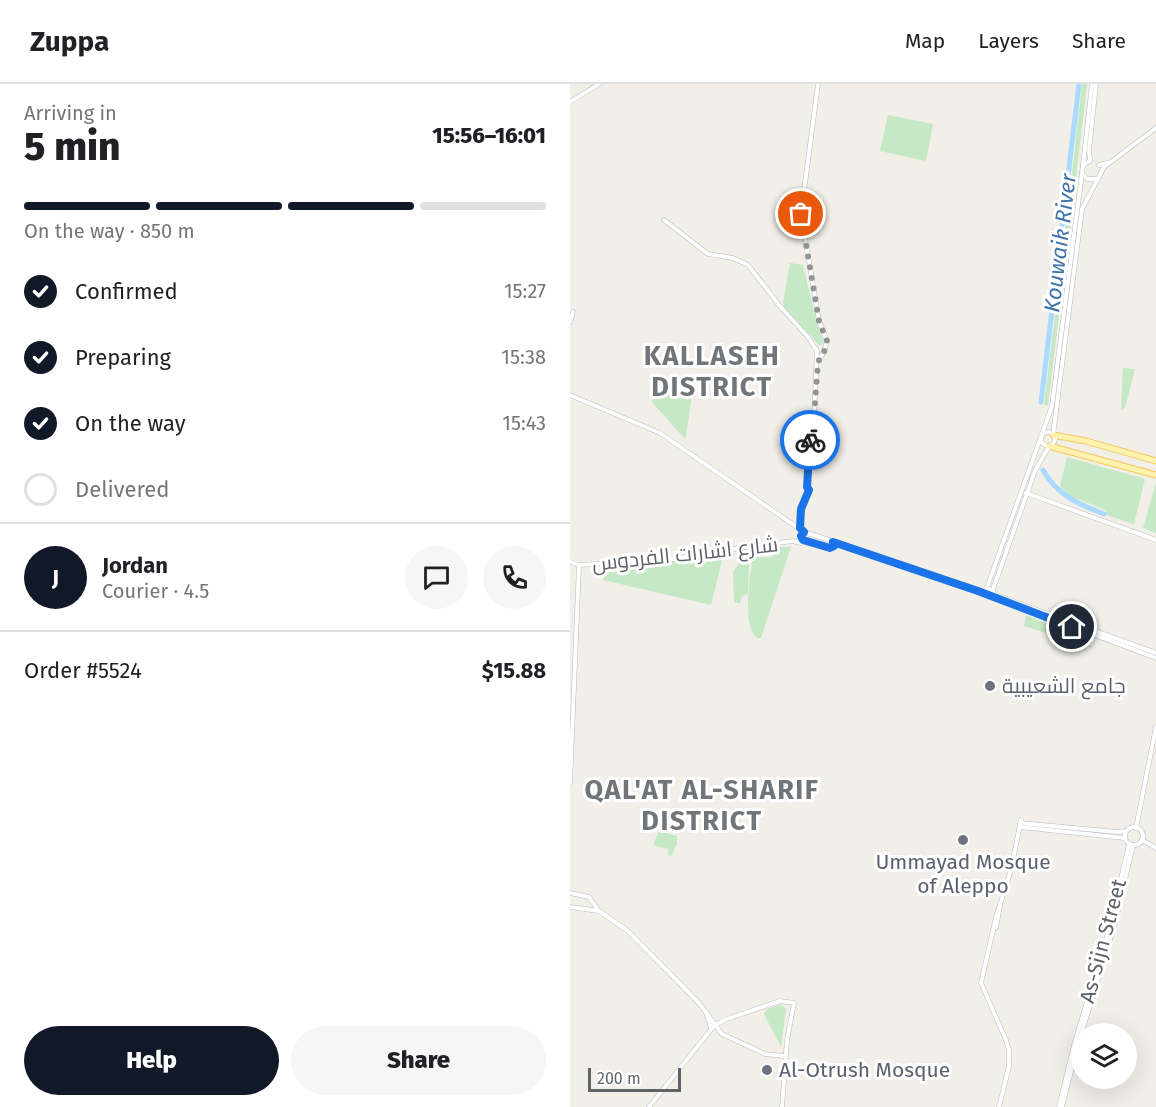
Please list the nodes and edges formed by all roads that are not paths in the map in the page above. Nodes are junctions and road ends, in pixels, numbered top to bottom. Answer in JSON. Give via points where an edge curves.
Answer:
{"nodes":[{"id":1,"x":599,"y":84,"type":"edge"},
{"id":2,"x":818,"y":84,"type":"edge"},
{"id":3,"x":1092,"y":84,"type":"edge"},
{"id":4,"x":1096,"y":84,"type":"edge"},
{"id":5,"x":570,"y":102,"type":"edge"},
{"id":6,"x":1156,"y":127,"type":"edge"},
{"id":7,"x":1090,"y":161,"type":"junction"},
{"id":8,"x":1083,"y":165,"type":"junction"},
{"id":9,"x":1099,"y":165,"type":"junction"},
{"id":10,"x":1082,"y":173,"type":"junction"},
{"id":11,"x":1101,"y":173,"type":"junction"},
{"id":12,"x":1098,"y":178,"type":"junction"},
{"id":13,"x":664,"y":220,"type":"dead end"},
{"id":14,"x":1052,"y":268,"type":"dead end"},
{"id":15,"x":1067,"y":268,"type":"junction"},
{"id":16,"x":573,"y":312,"type":"dead end"},
{"id":17,"x":570,"y":322,"type":"edge"},
{"id":18,"x":818,"y":362,"type":"junction"},
{"id":19,"x":570,"y":395,"type":"edge"},
{"id":20,"x":1053,"y":435,"type":"junction"},
{"id":21,"x":1042,"y":438,"type":"junction"},
{"id":22,"x":1049,"y":446,"type":"junction"},
{"id":23,"x":1121,"y":452,"type":"junction"},
{"id":24,"x":1156,"y":461,"type":"edge"},
{"id":25,"x":1118,"y":465,"type":"junction"},
{"id":26,"x":1155,"y":475,"type":"edge"},
{"id":27,"x":1025,"y":492,"type":"junction"},
{"id":28,"x":800,"y":528,"type":"junction"},
{"id":29,"x":804,"y":532,"type":"junction"},
{"id":30,"x":1156,"y":540,"type":"edge"},
{"id":31,"x":833,"y":542,"type":"junction"},
{"id":32,"x":801,"y":543,"type":"dead end"},
{"id":33,"x":570,"y":562,"type":"edge"},
{"id":34,"x":579,"y":565,"type":"junction"},
{"id":35,"x":991,"y":593,"type":"junction"},
{"id":36,"x":1156,"y":653,"type":"edge"},
{"id":37,"x":1156,"y":658,"type":"edge"},
{"id":38,"x":1156,"y":727,"type":"edge"},
{"id":39,"x":570,"y":784,"type":"edge"},
{"id":40,"x":1020,"y":823,"type":"junction"},
{"id":41,"x":1136,"y":828,"type":"junction"},
{"id":42,"x":1127,"y":831,"type":"junction"},
{"id":43,"x":1125,"y":838,"type":"junction"},
{"id":44,"x":1142,"y":840,"type":"junction"},
{"id":45,"x":1131,"y":844,"type":"junction"},
{"id":46,"x":1156,"y":848,"type":"edge"},
{"id":47,"x":570,"y":893,"type":"edge"},
{"id":48,"x":570,"y":907,"type":"edge"},
{"id":49,"x":599,"y":911,"type":"junction"},
{"id":50,"x":713,"y":1027,"type":"junction"},
{"id":51,"x":785,"y":1056,"type":"junction"},
{"id":52,"x":1002,"y":1106,"type":"edge"},
{"id":53,"x":649,"y":1107,"type":"edge"},
{"id":54,"x":782,"y":1107,"type":"edge"},
{"id":55,"x":1060,"y":1107,"type":"edge"}],
"edges":[{"from":1,"to":5,"type":"main road"},
{"from":2,"to":18,"type":"main road","via":[[801,214],[819,321],[827,341]]},
{"from":3,"to":8,"type":"main road"},
{"from":4,"to":7,"type":"main road"},
{"from":6,"to":9,"type":"main road","via":[[1115,158]]},
{"from":6,"to":11,"type":"main road"},
{"from":7,"to":8,"type":"main road"},
{"from":7,"to":9,"type":"main road"},
{"from":8,"to":10,"type":"main road"},
{"from":9,"to":11,"type":"main road"},
{"from":10,"to":12,"type":"main road","via":[[1087,180]]},
{"from":10,"to":15,"type":"main road"},
{"from":11,"to":12,"type":"main road"},
{"from":12,"to":20,"type":"main road","via":[[1082,209]]},
{"from":13,"to":18,"type":"main road","via":[[708,254],[748,265],[808,336],[818,351]]},
{"from":14,"to":15,"type":"main road"},
{"from":15,"to":21,"type":"main road","via":[[1052,406]]},
{"from":16,"to":17,"type":"main road"},
{"from":18,"to":28,"type":"main road","via":[[809,490],[801,509]]},
{"from":19,"to":28,"type":"main road","via":[[660,433]]},
{"from":20,"to":21,"type":"main road","via":[[1046,433]]},
{"from":20,"to":22,"type":"main road","via":[[1054,442]]},
{"from":20,"to":23,"type":"main road"},
{"from":21,"to":22,"type":"main road","via":[[1042,443]]},
{"from":21,"to":27,"type":"main road"},
{"from":22,"to":25,"type":"main road"},
{"from":22,"to":27,"type":"main road"},
{"from":23,"to":24,"type":"main road"},
{"from":23,"to":25,"type":"main road"},
{"from":25,"to":26,"type":"main road"},
{"from":27,"to":30,"type":"main road"},
{"from":27,"to":35,"type":"main road"},
{"from":27,"to":35,"type":"main road"},
{"from":28,"to":29,"type":"main road"},
{"from":29,"to":31,"type":"main road"},
{"from":29,"to":31,"type":"main road","via":[[803,540],[830,548]]},
{"from":31,"to":35,"type":"main road"},
{"from":32,"to":34,"type":"main road","name":"شارع اشارات الفردوس","via":[[673,559]]},
{"from":33,"to":34,"type":"main road","name":"شارع اشارات الفردوس"},
{"from":34,"to":39,"type":"main road"},
{"from":35,"to":36,"type":"main road"},
{"from":35,"to":37,"type":"main road"},
{"from":38,"to":41,"type":"main road"},
{"from":40,"to":42,"type":"main road"},
{"from":40,"to":43,"type":"main road"},
{"from":40,"to":52,"type":"main road","via":[[982,983],[1009,1050]]},
{"from":41,"to":42,"type":"main road"},
{"from":41,"to":44,"type":"main road","via":[[1142,832]]},
{"from":42,"to":43,"type":"main road"},
{"from":43,"to":45,"type":"main road"},
{"from":44,"to":45,"type":"main road"},
{"from":44,"to":46,"type":"main road"},
{"from":45,"to":55,"type":"main road","name":"As-Sijn Street"},
{"from":47,"to":49,"type":"main road","via":[[589,897]]},
{"from":48,"to":49,"type":"main road"},
{"from":49,"to":50,"type":"main road","via":[[635,936],[706,1011]]},
{"from":50,"to":51,"type":"main road","via":[[765,1054]]},
{"from":50,"to":51,"type":"main road","via":[[780,1001],[794,1003]]},
{"from":50,"to":53,"type":"main road"},
{"from":51,"to":54,"type":"main road"}]}
